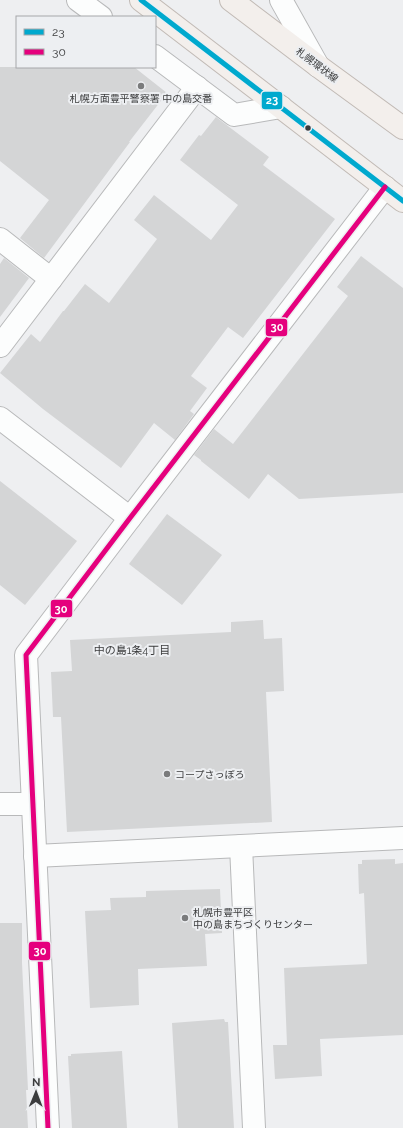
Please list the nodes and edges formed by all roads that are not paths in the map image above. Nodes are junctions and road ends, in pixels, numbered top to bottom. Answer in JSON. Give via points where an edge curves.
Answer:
{"nodes":[{"id":1,"x":78,"y":0,"type":"edge"},
{"id":2,"x":141,"y":0,"type":"edge"},
{"id":3,"x":231,"y":0,"type":"edge"},
{"id":4,"x":281,"y":0,"type":"edge"},
{"id":5,"x":100,"y":16,"type":"edge"},
{"id":6,"x":156,"y":57,"type":"edge"},
{"id":7,"x":318,"y":66,"type":"junction"},
{"id":8,"x":197,"y":87,"type":"junction"},
{"id":9,"x":281,"y":107,"type":"junction"},
{"id":10,"x":403,"y":128,"type":"edge"},
{"id":11,"x":385,"y":187,"type":"junction"},
{"id":12,"x":403,"y":201,"type":"edge"},
{"id":13,"x":0,"y":239,"type":"edge"},
{"id":14,"x":51,"y":279,"type":"junction"},
{"id":15,"x":0,"y":346,"type":"edge"},
{"id":16,"x":0,"y":418,"type":"edge"},
{"id":17,"x":130,"y":518,"type":"junction"},
{"id":18,"x":0,"y":804,"type":"edge"},
{"id":19,"x":33,"y":804,"type":"junction"},
{"id":20,"x":403,"y":838,"type":"edge"},
{"id":21,"x":241,"y":846,"type":"junction"},
{"id":22,"x":35,"y":856,"type":"junction"},
{"id":23,"x":48,"y":1128,"type":"edge"},
{"id":24,"x":254,"y":1128,"type":"edge"}],
"edges":[{"from":1,"to":5,"type":"street"},
{"from":2,"to":9,"type":"main road"},
{"from":3,"to":7,"type":"main road","name":"札幌環状線"},
{"from":4,"to":7,"type":"street"},
{"from":6,"to":8,"type":"street"},
{"from":7,"to":10,"type":"main road","name":"札幌環状線"},
{"from":8,"to":9,"type":"street","via":[[234,115]]},
{"from":8,"to":14,"type":"street"},
{"from":9,"to":11,"type":"main road"},
{"from":11,"to":12,"type":"main road"},
{"from":11,"to":17,"type":"street"},
{"from":13,"to":14,"type":"street"},
{"from":14,"to":15,"type":"street"},
{"from":16,"to":17,"type":"street"},
{"from":17,"to":19,"type":"street","via":[[26,655]]},
{"from":18,"to":19,"type":"street"},
{"from":19,"to":22,"type":"street"},
{"from":20,"to":21,"type":"street"},
{"from":21,"to":22,"type":"street"},
{"from":21,"to":24,"type":"street"},
{"from":22,"to":23,"type":"street"}]}
